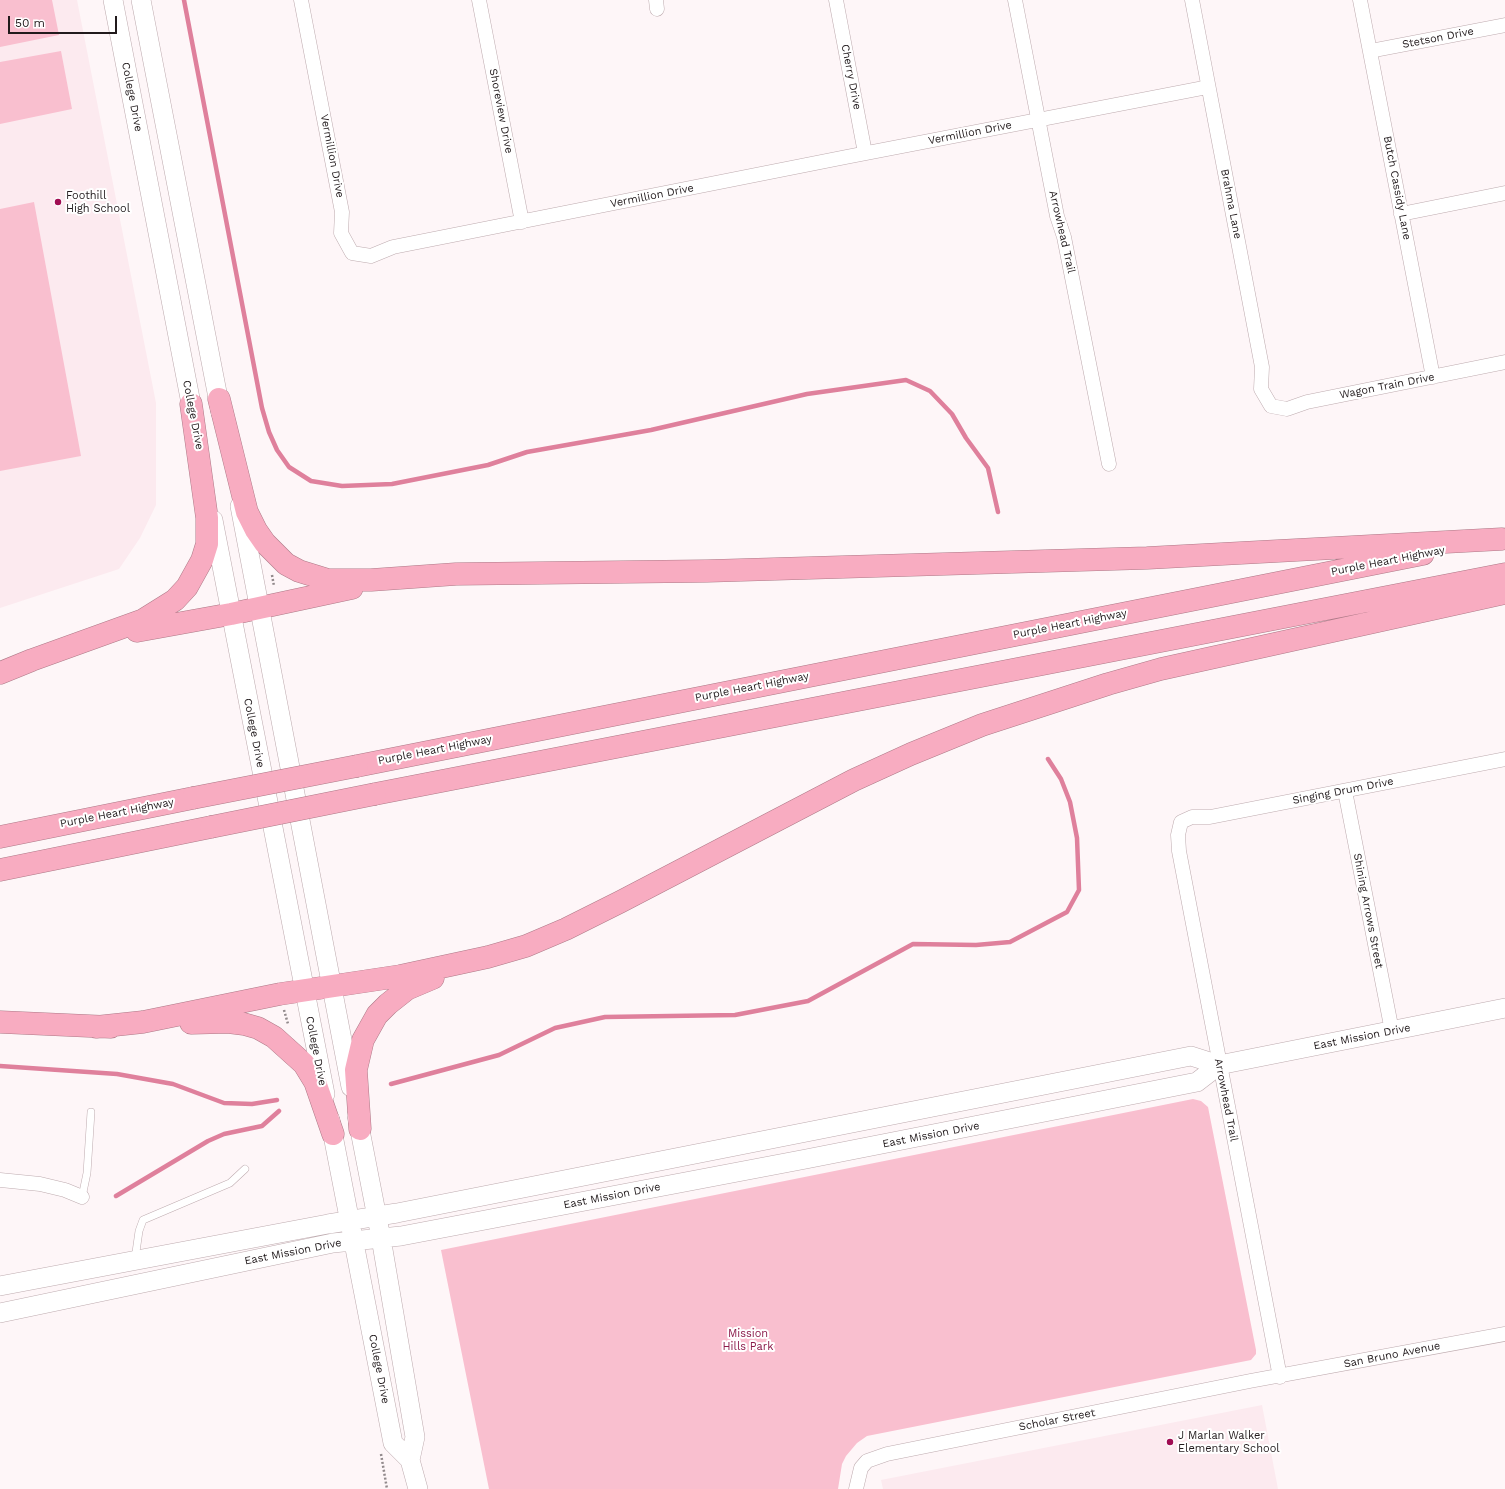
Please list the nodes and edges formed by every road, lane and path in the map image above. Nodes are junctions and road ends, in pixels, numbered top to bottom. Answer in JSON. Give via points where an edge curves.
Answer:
{"nodes":[{"id":1,"x":113,"y":0,"type":"edge"},
{"id":2,"x":141,"y":0,"type":"edge"},
{"id":3,"x":301,"y":0,"type":"edge"},
{"id":4,"x":480,"y":0,"type":"edge"},
{"id":5,"x":836,"y":0,"type":"edge"},
{"id":6,"x":1015,"y":0,"type":"edge"},
{"id":7,"x":1192,"y":0,"type":"edge"},
{"id":8,"x":1360,"y":0,"type":"edge"},
{"id":9,"x":1505,"y":25,"type":"edge"},
{"id":10,"x":1370,"y":51,"type":"junction"},
{"id":11,"x":1208,"y":87,"type":"junction"},
{"id":12,"x":1038,"y":120,"type":"junction"},
{"id":13,"x":865,"y":153,"type":"junction"},
{"id":14,"x":1505,"y":193,"type":"edge"},
{"id":15,"x":1401,"y":214,"type":"junction"},
{"id":16,"x":522,"y":222,"type":"junction"},
{"id":17,"x":1505,"y":362,"type":"edge"},
{"id":18,"x":1433,"y":376,"type":"junction"},
{"id":19,"x":219,"y":399,"type":"junction"},
{"id":20,"x":191,"y":404,"type":"junction"},
{"id":21,"x":1271,"y":406,"type":"joint"},
{"id":22,"x":1109,"y":464,"type":"dead end"},
{"id":23,"x":1503,"y":538,"type":"edge"},
{"id":24,"x":1505,"y":574,"type":"edge"},
{"id":25,"x":408,"y":577,"type":"junction"},
{"id":26,"x":1505,"y":593,"type":"edge"},
{"id":27,"x":259,"y":608,"type":"junction"},
{"id":28,"x":231,"y":614,"type":"junction"},
{"id":29,"x":77,"y":644,"type":"junction"},
{"id":30,"x":0,"y":673,"type":"edge"},
{"id":31,"x":1505,"y":759,"type":"edge"},
{"id":32,"x":1345,"y":791,"type":"junction"},
{"id":33,"x":1181,"y":822,"type":"joint"},
{"id":34,"x":0,"y":837,"type":"edge"},
{"id":35,"x":0,"y":870,"type":"edge"},
{"id":36,"x":488,"y":957,"type":"junction"},
{"id":37,"x":332,"y":986,"type":"junction"},
{"id":38,"x":304,"y":991,"type":"junction"},
{"id":39,"x":1505,"y":1008,"type":"edge"},
{"id":40,"x":0,"y":1022,"type":"edge"},
{"id":41,"x":96,"y":1027,"type":"junction"},
{"id":42,"x":1392,"y":1031,"type":"junction"},
{"id":43,"x":1219,"y":1065,"type":"junction"},
{"id":44,"x":91,"y":1112,"type":"dead end"},
{"id":45,"x":360,"y":1129,"type":"junction"},
{"id":46,"x":333,"y":1134,"type":"junction"},
{"id":47,"x":245,"y":1169,"type":"dead end"},
{"id":48,"x":0,"y":1180,"type":"edge"},
{"id":49,"x":82,"y":1197,"type":"joint"},
{"id":50,"x":376,"y":1216,"type":"junction"},
{"id":51,"x":350,"y":1220,"type":"junction"},
{"id":52,"x":381,"y":1238,"type":"junction"},
{"id":53,"x":354,"y":1240,"type":"junction"},
{"id":54,"x":135,"y":1261,"type":"junction"},
{"id":55,"x":0,"y":1286,"type":"edge"},
{"id":56,"x":0,"y":1313,"type":"edge"},
{"id":57,"x":1505,"y":1334,"type":"edge"},
{"id":58,"x":1280,"y":1377,"type":"junction"},
{"id":59,"x":410,"y":1460,"type":"junction"},
{"id":60,"x":418,"y":1489,"type":"edge"},
{"id":61,"x":856,"y":1489,"type":"edge"}],
"edges":[{"from":1,"to":20,"type":"main road","name":"College Drive"},
{"from":2,"to":19,"type":"main road","name":"College Drive"},
{"from":3,"to":16,"type":"street","name":"Vermillion Drive","via":[[342,212],[341,233],[352,253],[371,256],[393,247]]},
{"from":4,"to":16,"type":"street","name":"Shoreview Drive"},
{"from":5,"to":13,"type":"street","name":"Cherry Drive"},
{"from":6,"to":12,"type":"street","name":"Arrowhead Trail"},
{"from":7,"to":11,"type":"street","name":"Brahma Lane"},
{"from":8,"to":10,"type":"street","name":"Butch Cassidy Lane"},
{"from":9,"to":10,"type":"street","name":"Stetson Drive"},
{"from":10,"to":15,"type":"street","name":"Butch Cassidy Lane"},
{"from":11,"to":12,"type":"street","name":"Vermillion Drive"},
{"from":11,"to":21,"type":"street","name":"Brahma Lane","via":[[1262,367],[1261,389]]},
{"from":12,"to":13,"type":"street","name":"Vermillion Drive"},
{"from":12,"to":22,"type":"street","name":"Arrowhead Trail"},
{"from":13,"to":16,"type":"street","name":"Vermillion Drive"},
{"from":14,"to":15,"type":"street"},
{"from":15,"to":18,"type":"street","name":"Butch Cassidy Lane"},
{"from":17,"to":18,"type":"street","name":"Wagon Train Drive"},
{"from":18,"to":21,"type":"street","name":"Wagon Train Drive","via":[[1307,402],[1287,409]]},
{"from":19,"to":25,"type":"highway","via":[[247,512],[256,530],[274,553],[299,571],[328,580]]},
{"from":19,"to":27,"type":"main road","name":"College Drive"},
{"from":20,"to":28,"type":"main road","name":"College Drive"},
{"from":20,"to":29,"type":"highway","via":[[208,518],[207,544],[202,560],[187,587],[159,612]]},
{"from":23,"to":25,"type":"highway","via":[[1147,558]]},
{"from":23,"to":34,"type":"highway","name":"Purple Heart Highway","bridge":true},
{"from":24,"to":35,"type":"highway","bridge":true,"via":[[375,794]]},
{"from":25,"to":27,"type":"highway"},
{"from":26,"to":36,"type":"highway","via":[[1161,669],[1101,686],[982,726],[854,780],[566,929],[526,946]]},
{"from":27,"to":28,"type":"highway"},
{"from":27,"to":37,"type":"main road","name":"College Drive"},
{"from":28,"to":29,"type":"highway"},
{"from":28,"to":38,"type":"main road","name":"College Drive"},
{"from":29,"to":30,"type":"highway"},
{"from":31,"to":32,"type":"street","name":"Singing Drum Drive"},
{"from":32,"to":33,"type":"street","name":"Singing Drum Drive","via":[[1210,817],[1192,817]]},
{"from":32,"to":42,"type":"street","name":"Shining Arrows Street"},
{"from":33,"to":43,"type":"street","name":"Arrowhead Trail","via":[[1178,835],[1179,851]]},
{"from":36,"to":37,"type":"highway","via":[[360,983]]},
{"from":36,"to":45,"type":"highway","via":[[407,989],[377,1015],[363,1040],[356,1070]]},
{"from":37,"to":38,"type":"highway"},
{"from":37,"to":45,"type":"main road","name":"College Drive"},
{"from":38,"to":41,"type":"highway","via":[[143,1022]]},
{"from":38,"to":46,"type":"main road","name":"College Drive"},
{"from":39,"to":42,"type":"main road","name":"East Mission Drive"},
{"from":40,"to":41,"type":"highway"},
{"from":41,"to":46,"type":"highway","via":[[145,1028],[228,1022],[258,1028],[274,1037],[304,1064],[315,1082]]},
{"from":42,"to":43,"type":"main road","name":"East Mission Drive"},
{"from":43,"to":50,"type":"main road","name":"East Mission Drive","via":[[1191,1056]]},
{"from":43,"to":52,"type":"main road","name":"East Mission Drive","via":[[1197,1082],[798,1161]]},
{"from":43,"to":58,"type":"street","name":"Arrowhead Trail"},
{"from":44,"to":49,"type":"lane","via":[[87,1173]]},
{"from":45,"to":50,"type":"main road","name":"College Drive"},
{"from":46,"to":51,"type":"main road","name":"College Drive"},
{"from":47,"to":54,"type":"lane","via":[[230,1183],[143,1220]]},
{"from":48,"to":49,"type":"street","via":[[40,1184]]},
{"from":50,"to":51,"type":"main road","name":"East Mission Drive"},
{"from":50,"to":52,"type":"main road","name":"College Drive"},
{"from":51,"to":53,"type":"main road","name":"College Drive"},
{"from":51,"to":54,"type":"main road","name":"East Mission Drive"},
{"from":52,"to":53,"type":"main road","name":"East Mission Drive"},
{"from":52,"to":59,"type":"main road","name":"College Drive","via":[[415,1437]]},
{"from":53,"to":56,"type":"main road","name":"East Mission Drive"},
{"from":53,"to":59,"type":"main road","name":"College Drive","via":[[393,1443]]},
{"from":54,"to":55,"type":"main road","name":"East Mission Drive"},
{"from":57,"to":58,"type":"street","name":"San Bruno Avenue"},
{"from":58,"to":61,"type":"street","name":"Scholar Street","via":[[876,1457],[867,1461],[861,1468]]},
{"from":59,"to":60,"type":"main road","name":"College Drive"}]}
